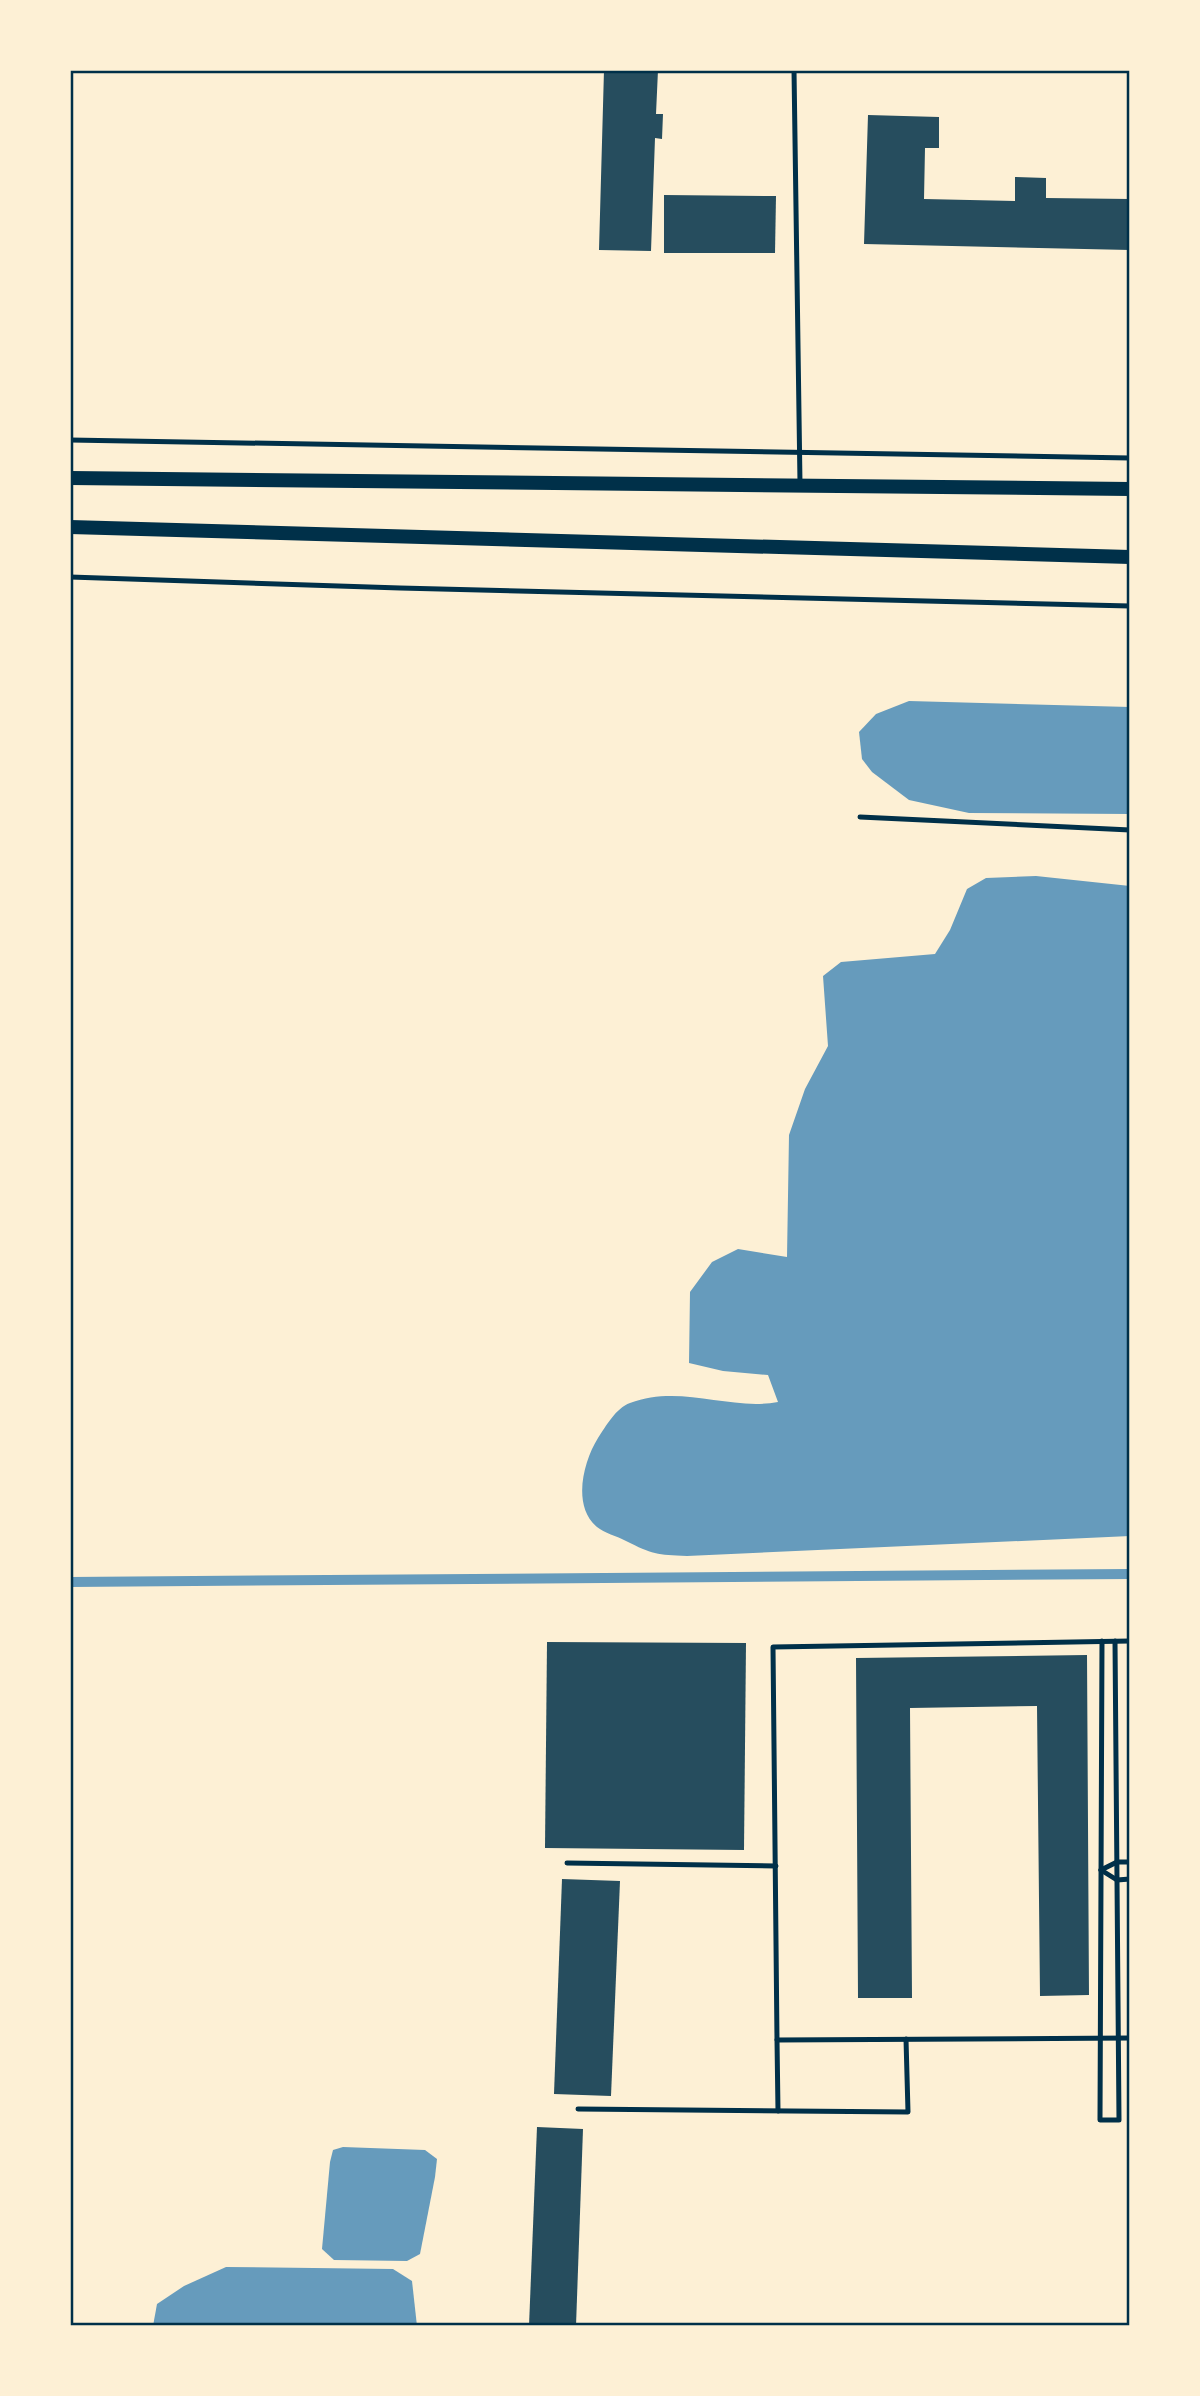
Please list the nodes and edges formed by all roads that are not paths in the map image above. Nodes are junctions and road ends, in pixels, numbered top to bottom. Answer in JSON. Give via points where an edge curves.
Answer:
{"nodes":[{"id":1,"x":794,"y":70,"type":"edge"},
{"id":2,"x":70,"y":440,"type":"edge"},
{"id":3,"x":799,"y":453,"type":"junction"},
{"id":4,"x":1130,"y":458,"type":"edge"},
{"id":5,"x":70,"y":478,"type":"edge"},
{"id":6,"x":800,"y":486,"type":"junction"},
{"id":7,"x":1130,"y":489,"type":"edge"},
{"id":8,"x":70,"y":527,"type":"edge"},
{"id":9,"x":1130,"y":557,"type":"edge"},
{"id":10,"x":70,"y":576,"type":"edge"},
{"id":11,"x":1130,"y":606,"type":"edge"},
{"id":12,"x":860,"y":817,"type":"dead end"},
{"id":13,"x":1130,"y":830,"type":"edge"},
{"id":14,"x":1115,"y":1641,"type":"junction"},
{"id":15,"x":1130,"y":1641,"type":"edge"},
{"id":16,"x":1102,"y":1642,"type":"junction"},
{"id":17,"x":1130,"y":1861,"type":"edge"},
{"id":18,"x":1117,"y":1862,"type":"junction"},
{"id":19,"x":567,"y":1863,"type":"dead end"},
{"id":20,"x":776,"y":1866,"type":"junction"},
{"id":21,"x":1101,"y":1870,"type":"junction"},
{"id":22,"x":1130,"y":1879,"type":"edge"},
{"id":23,"x":1117,"y":1880,"type":"junction"},
{"id":24,"x":1119,"y":2038,"type":"junction"},
{"id":25,"x":1130,"y":2038,"type":"edge"},
{"id":26,"x":906,"y":2039,"type":"junction"},
{"id":27,"x":1101,"y":2039,"type":"junction"},
{"id":28,"x":777,"y":2040,"type":"junction"},
{"id":29,"x":578,"y":2109,"type":"dead end"},
{"id":30,"x":778,"y":2111,"type":"junction"}],
"edges":[{"from":1,"to":3,"type":"lane"},
{"from":2,"to":3,"type":"lane"},
{"from":3,"to":4,"type":"lane"},
{"from":3,"to":6,"type":"lane"},
{"from":5,"to":6,"type":"main road"},
{"from":6,"to":7,"type":"main road"},
{"from":8,"to":9,"type":"main road"},
{"from":10,"to":11,"type":"lane","via":[[400,589]]},
{"from":12,"to":13,"type":"lane"},
{"from":14,"to":15,"type":"lane"},
{"from":14,"to":16,"type":"lane"},
{"from":14,"to":18,"type":"lane"},
{"from":16,"to":20,"type":"lane","via":[[773,1647]]},
{"from":16,"to":21,"type":"lane"},
{"from":17,"to":18,"type":"lane"},
{"from":18,"to":21,"type":"lane"},
{"from":18,"to":23,"type":"lane"},
{"from":19,"to":20,"type":"lane"},
{"from":20,"to":28,"type":"lane"},
{"from":21,"to":23,"type":"lane"},
{"from":21,"to":27,"type":"lane"},
{"from":22,"to":23,"type":"lane"},
{"from":23,"to":24,"type":"lane"},
{"from":24,"to":25,"type":"lane"},
{"from":24,"to":27,"type":"lane"},
{"from":24,"to":27,"type":"lane","via":[[1119,2120],[1100,2120]]},
{"from":26,"to":27,"type":"lane"},
{"from":26,"to":28,"type":"lane"},
{"from":26,"to":30,"type":"lane","via":[[908,2112]]},
{"from":28,"to":30,"type":"lane"},
{"from":29,"to":30,"type":"lane"}]}
